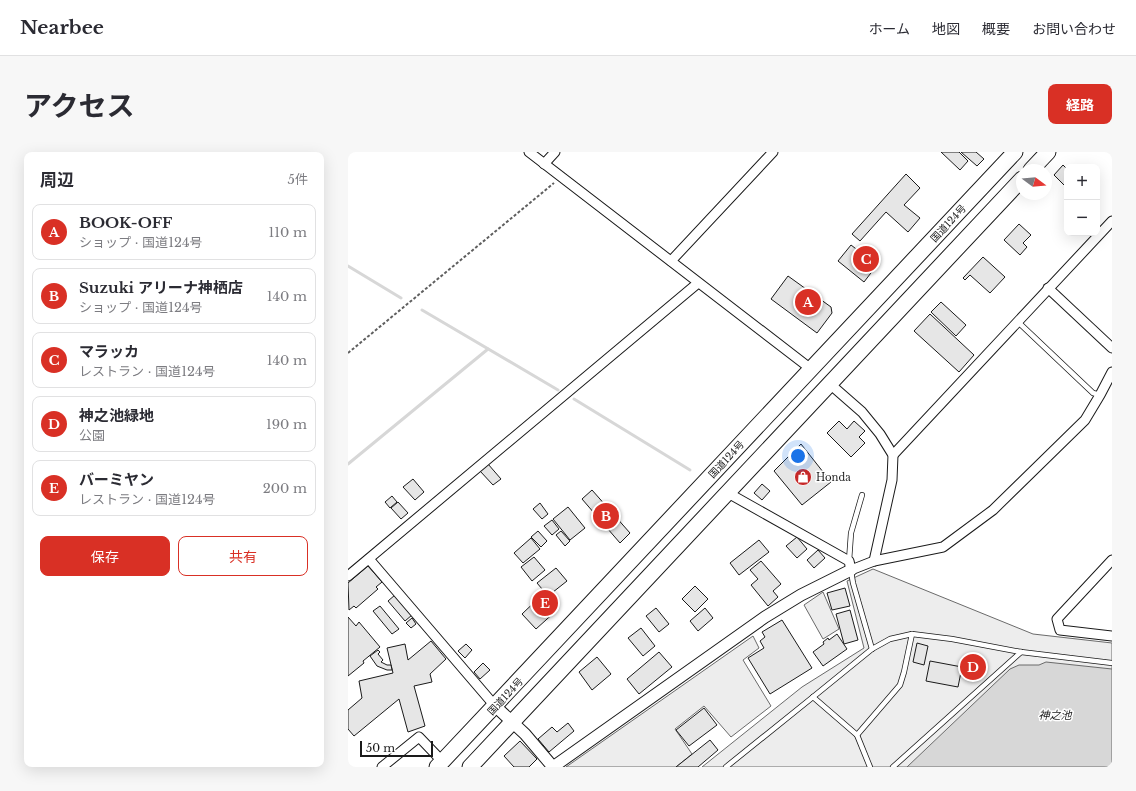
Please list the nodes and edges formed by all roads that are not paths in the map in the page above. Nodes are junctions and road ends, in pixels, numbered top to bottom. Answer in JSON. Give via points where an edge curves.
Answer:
{"nodes":[{"id":1,"x":529,"y":152,"type":"edge"},
{"id":2,"x":555,"y":152,"type":"edge"},
{"id":3,"x":773,"y":152,"type":"edge"},
{"id":4,"x":1015,"y":152,"type":"edge"},
{"id":5,"x":1048,"y":152,"type":"edge"},
{"id":6,"x":544,"y":164,"type":"junction"},
{"id":7,"x":1037,"y":164,"type":"edge"},
{"id":8,"x":1016,"y":185,"type":"edge"},
{"id":9,"x":1112,"y":221,"type":"edge"},
{"id":10,"x":671,"y":261,"type":"junction"},
{"id":11,"x":698,"y":283,"type":"junction"},
{"id":12,"x":1048,"y":288,"type":"junction"},
{"id":13,"x":1017,"y":321,"type":"junction"},
{"id":14,"x":1112,"y":348,"type":"edge"},
{"id":15,"x":811,"y":369,"type":"junction"},
{"id":16,"x":1112,"y":372,"type":"edge"},
{"id":17,"x":830,"y":384,"type":"junction"},
{"id":18,"x":1100,"y":395,"type":"junction"},
{"id":19,"x":893,"y":455,"type":"junction"},
{"id":20,"x":728,"y":492,"type":"junction"},
{"id":21,"x":862,"y":495,"type":"dead end"},
{"id":22,"x":369,"y":559,"type":"junction"},
{"id":23,"x":1112,"y":560,"type":"edge"},
{"id":24,"x":874,"y":561,"type":"junction"},
{"id":25,"x":850,"y":565,"type":"junction"},
{"id":26,"x":348,"y":576,"type":"edge"},
{"id":27,"x":912,"y":634,"type":"junction"},
{"id":28,"x":1112,"y":636,"type":"edge"},
{"id":29,"x":872,"y":649,"type":"junction"},
{"id":30,"x":1021,"y":652,"type":"junction"},
{"id":31,"x":1112,"y":663,"type":"edge"},
{"id":32,"x":813,"y":697,"type":"junction"},
{"id":33,"x":495,"y":706,"type":"junction"},
{"id":34,"x":512,"y":722,"type":"junction"},
{"id":35,"x":857,"y":735,"type":"junction"},
{"id":36,"x":440,"y":764,"type":"edge"},
{"id":37,"x":382,"y":767,"type":"edge"},
{"id":38,"x":470,"y":767,"type":"edge"},
{"id":39,"x":553,"y":767,"type":"edge"},
{"id":40,"x":726,"y":767,"type":"edge"},
{"id":41,"x":870,"y":767,"type":"edge"},
{"id":42,"x":893,"y":767,"type":"edge"}],
"edges":[{"from":1,"to":6,"type":"street"},
{"from":2,"to":6,"type":"street"},
{"from":3,"to":10,"type":"street"},
{"from":4,"to":15,"type":"highway","name":"国道124号"},
{"from":5,"to":7,"type":"highway"},
{"from":6,"to":10,"type":"street"},
{"from":8,"to":17,"type":"highway"},
{"from":9,"to":12,"type":"street"},
{"from":10,"to":11,"type":"street"},
{"from":11,"to":15,"type":"street"},
{"from":11,"to":22,"type":"street"},
{"from":12,"to":13,"type":"street"},
{"from":12,"to":14,"type":"street"},
{"from":13,"to":18,"type":"lane","via":[[1093,393]]},
{"from":13,"to":19,"type":"street"},
{"from":15,"to":33,"type":"highway","name":"国道124号"},
{"from":16,"to":18,"type":"street"},
{"from":17,"to":19,"type":"street","via":[[862,412]]},
{"from":17,"to":20,"type":"highway"},
{"from":18,"to":24,"type":"street","via":[[1085,420],[993,510],[943,547]]},
{"from":19,"to":24,"type":"street","via":[[892,480]]},
{"from":20,"to":25,"type":"street"},
{"from":20,"to":34,"type":"highway"},
{"from":21,"to":25,"type":"lane","via":[[851,533]]},
{"from":22,"to":26,"type":"street"},
{"from":22,"to":33,"type":"street"},
{"from":23,"to":28,"type":"street","via":[[1057,619],[1060,630]]},
{"from":24,"to":25,"type":"street"},
{"from":25,"to":29,"type":"lane"},
{"from":25,"to":39,"type":"street","via":[[765,617]]},
{"from":27,"to":29,"type":"lane","via":[[890,639]]},
{"from":27,"to":30,"type":"lane"},
{"from":27,"to":35,"type":"lane","via":[[900,685]]},
{"from":29,"to":32,"type":"lane"},
{"from":30,"to":31,"type":"lane"},
{"from":30,"to":42,"type":"lane"},
{"from":32,"to":35,"type":"lane"},
{"from":32,"to":40,"type":"lane"},
{"from":33,"to":34,"type":"street"},
{"from":33,"to":36,"type":"highway","name":"国道124号"},
{"from":34,"to":38,"type":"highway"},
{"from":34,"to":39,"type":"street"},
{"from":35,"to":41,"type":"lane"},
{"from":36,"to":37,"type":"street","via":[[419,737]]}]}
